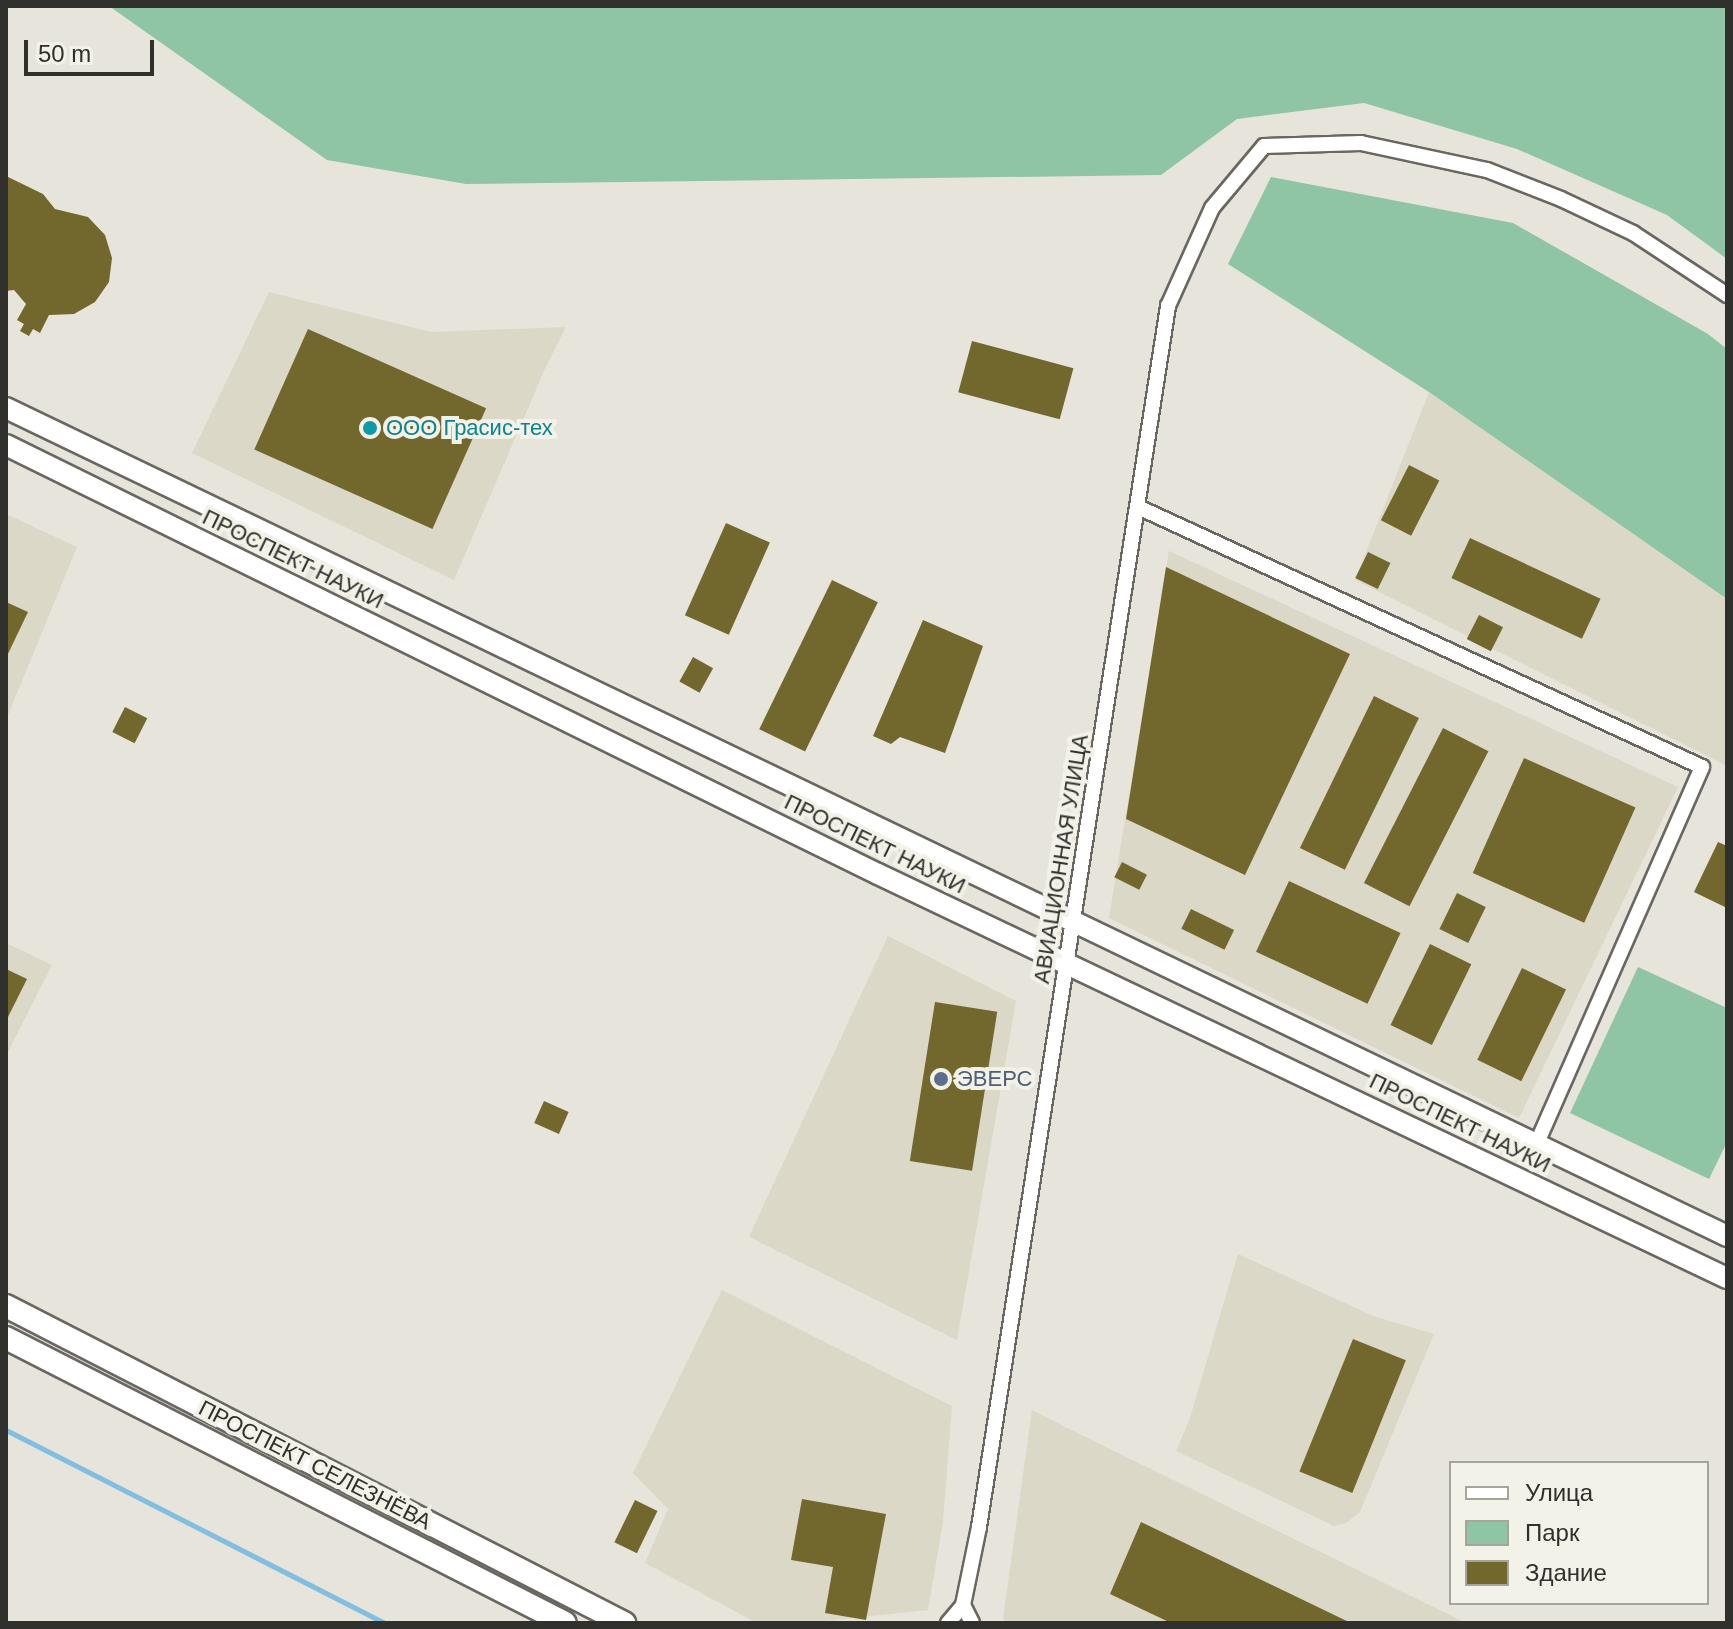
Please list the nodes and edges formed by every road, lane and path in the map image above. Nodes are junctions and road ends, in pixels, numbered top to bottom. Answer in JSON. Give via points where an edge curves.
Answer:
{"nodes":[{"id":1,"x":1727,"y":295,"type":"edge"},
{"id":2,"x":6,"y":408,"type":"edge"},
{"id":3,"x":6,"y":445,"type":"edge"},
{"id":4,"x":1138,"y":507,"type":"junction"},
{"id":5,"x":1074,"y":919,"type":"junction"},
{"id":6,"x":1067,"y":962,"type":"junction"},
{"id":7,"x":1536,"y":1145,"type":"junction"},
{"id":8,"x":1727,"y":1236,"type":"edge"},
{"id":9,"x":1727,"y":1278,"type":"edge"},
{"id":10,"x":6,"y":1306,"type":"edge"},
{"id":11,"x":6,"y":1338,"type":"edge"},
{"id":12,"x":963,"y":1605,"type":"junction"},
{"id":13,"x":565,"y":1623,"type":"edge"},
{"id":14,"x":624,"y":1623,"type":"edge"},
{"id":15,"x":948,"y":1623,"type":"edge"},
{"id":16,"x":972,"y":1623,"type":"edge"}],
"edges":[{"from":1,"to":4,"type":"street","name":"АВИАЦИОННАЯ УЛИЦА","via":[[1633,233],[1487,170],[1361,143],[1264,146],[1212,208],[1168,306]]},
{"from":2,"to":5,"type":"street","name":"ПРОСПЕКТ НАУКИ"},
{"from":3,"to":6,"type":"street","name":"ПРОСПЕКТ НАУКИ"},
{"from":4,"to":5,"type":"street","name":"АВИАЦИОННАЯ УЛИЦА"},
{"from":4,"to":7,"type":"street","via":[[1702,767]]},
{"from":5,"to":6,"type":"street","name":"АВИАЦИОННАЯ УЛИЦА"},
{"from":5,"to":7,"type":"street","name":"ПРОСПЕКТ НАУКИ"},
{"from":6,"to":9,"type":"street","name":"ПРОСПЕКТ НАУКИ"},
{"from":6,"to":12,"type":"street","name":"АВИАЦИОННАЯ УЛИЦА"},
{"from":7,"to":8,"type":"street","name":"ПРОСПЕКТ НАУКИ"},
{"from":10,"to":14,"type":"main road","name":"ПРОСПЕКТ СЕЛЕЗНЁВА"},
{"from":11,"to":13,"type":"main road","name":"ПРОСПЕКТ СЕЛЕЗНЁВА"},
{"from":12,"to":15,"type":"street"},
{"from":12,"to":16,"type":"street"}]}
